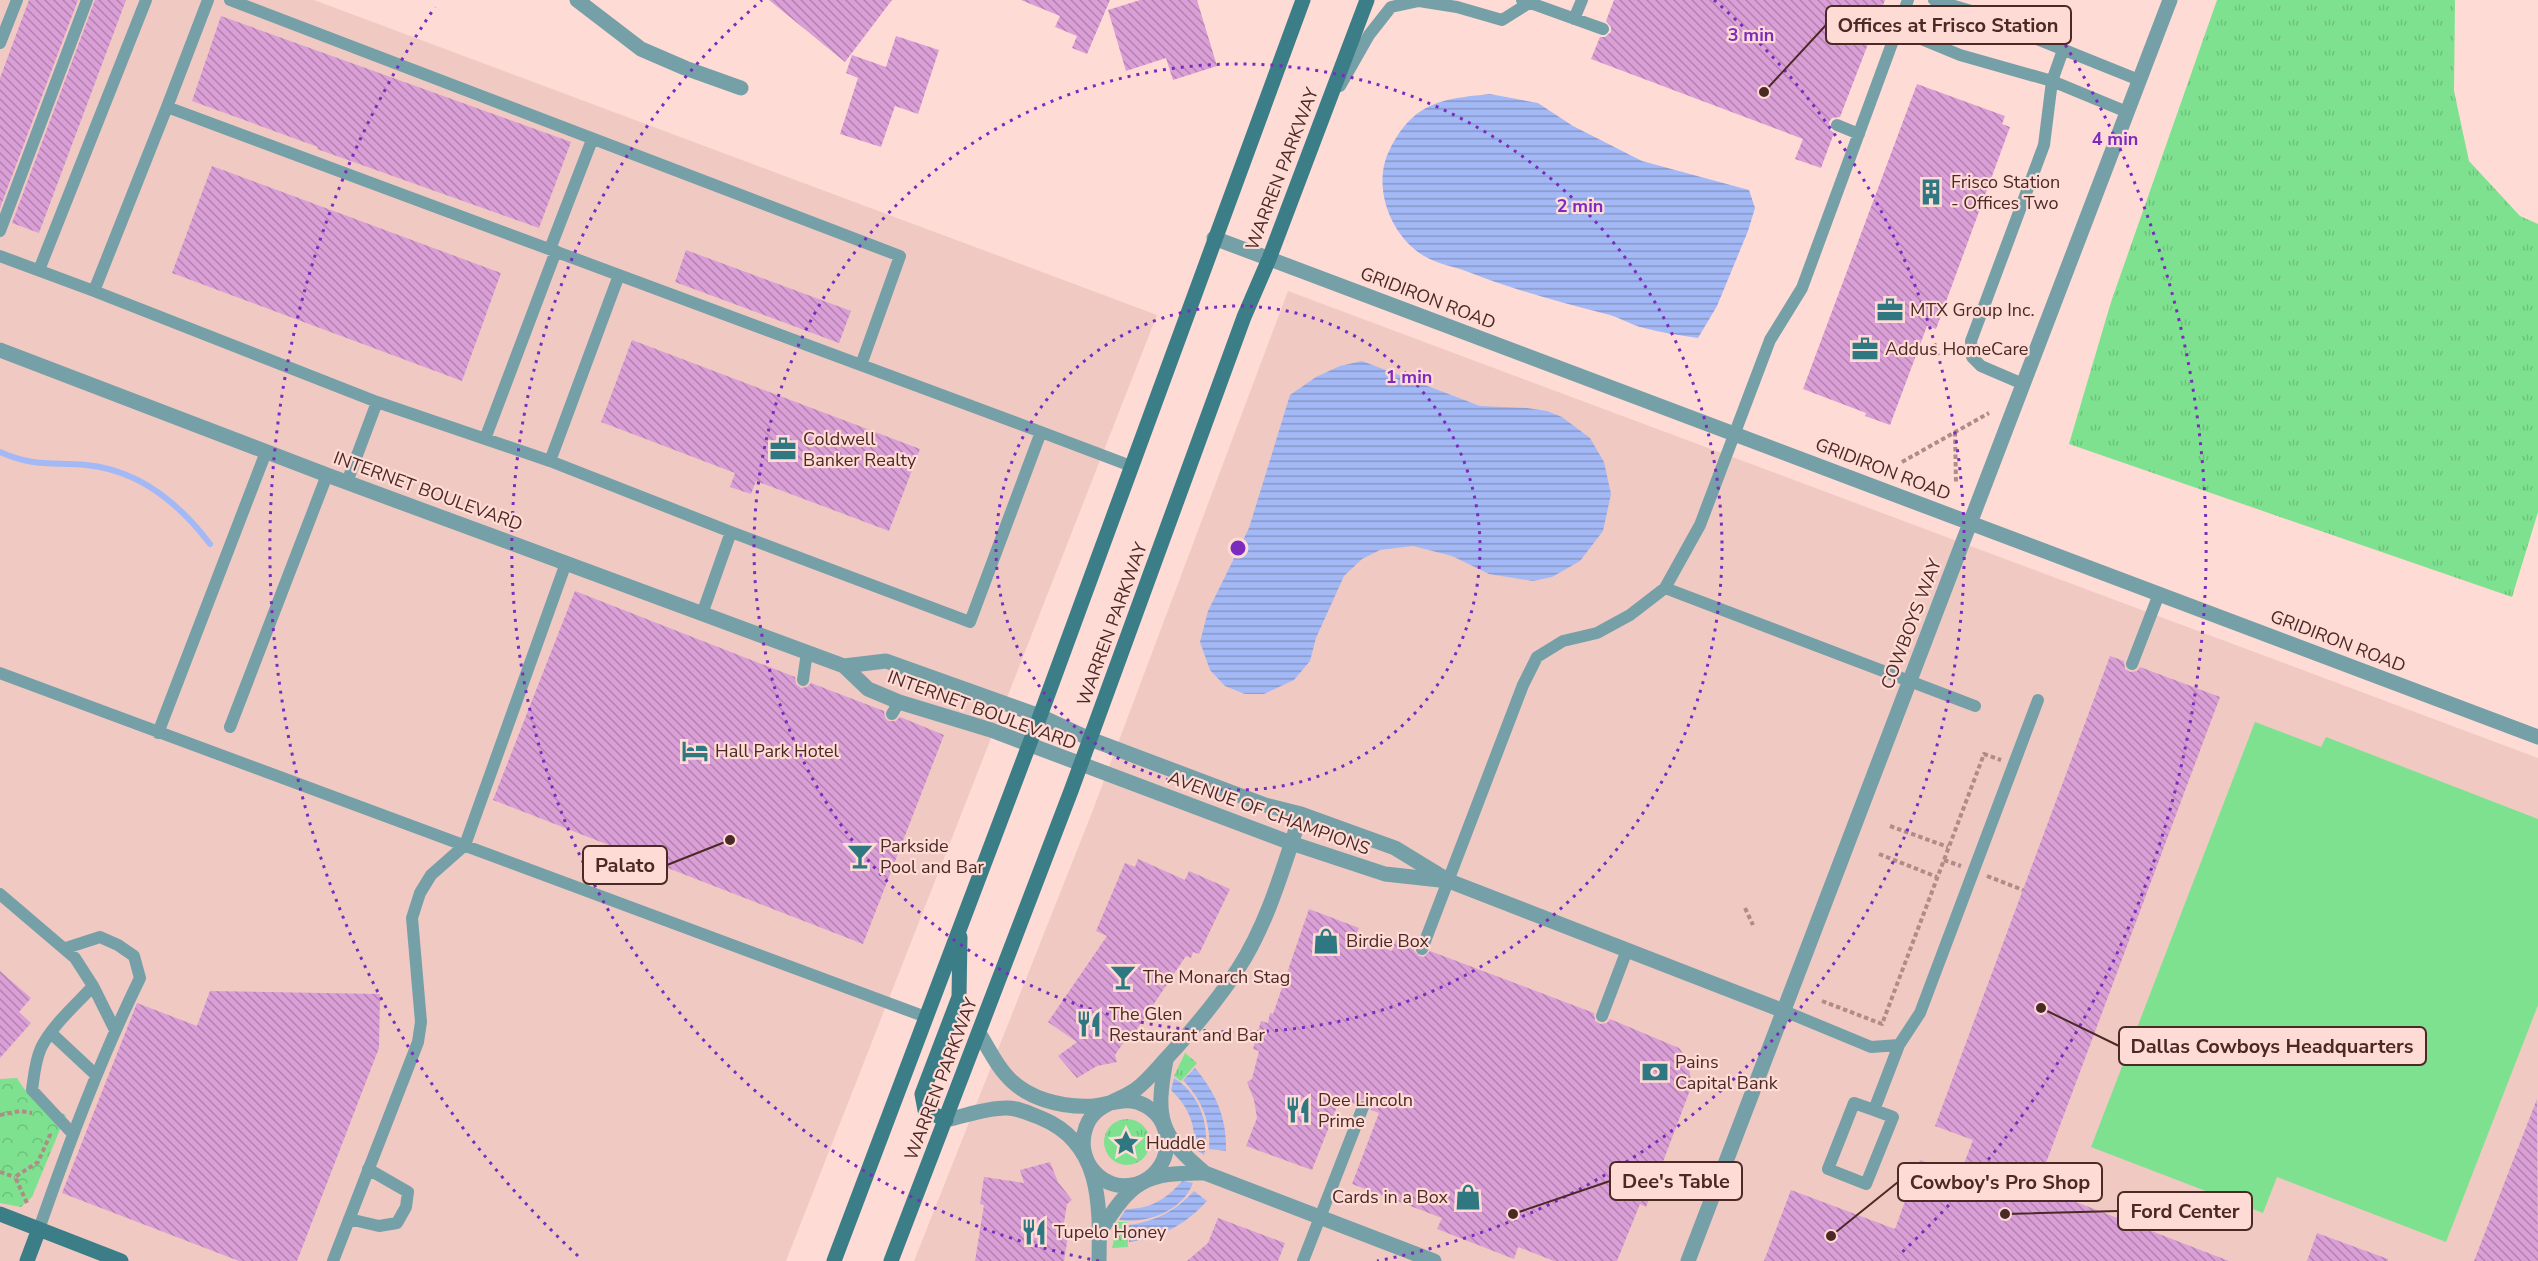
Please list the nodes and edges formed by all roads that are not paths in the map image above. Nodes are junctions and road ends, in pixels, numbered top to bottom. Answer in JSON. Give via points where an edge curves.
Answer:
{"nodes":[{"id":1,"x":17,"y":0,"type":"edge"},
{"id":2,"x":87,"y":0,"type":"edge"},
{"id":3,"x":146,"y":0,"type":"edge"},
{"id":4,"x":208,"y":0,"type":"edge"},
{"id":5,"x":230,"y":0,"type":"edge"},
{"id":6,"x":577,"y":0,"type":"edge"},
{"id":7,"x":1302,"y":0,"type":"edge"},
{"id":8,"x":1367,"y":0,"type":"edge"},
{"id":9,"x":1582,"y":0,"type":"edge"},
{"id":10,"x":1908,"y":0,"type":"edge"},
{"id":11,"x":1934,"y":0,"type":"edge"},
{"id":12,"x":2170,"y":0,"type":"edge"},
{"id":13,"x":1525,"y":2,"type":"edge"},
{"id":14,"x":1574,"y":19,"type":"junction"},
{"id":15,"x":1603,"y":29,"type":"dead end"},
{"id":16,"x":1898,"y":29,"type":"junction"},
{"id":17,"x":0,"y":43,"type":"edge"},
{"id":18,"x":2063,"y":50,"type":"junction"},
{"id":19,"x":2139,"y":80,"type":"junction"},
{"id":20,"x":2052,"y":81,"type":"junction"},
{"id":21,"x":741,"y":88,"type":"dead end"},
{"id":22,"x":167,"y":107,"type":"junction"},
{"id":23,"x":2127,"y":112,"type":"junction"},
{"id":24,"x":1324,"y":113,"type":"junction"},
{"id":25,"x":1837,"y":125,"type":"dead end"},
{"id":26,"x":1859,"y":134,"type":"junction"},
{"id":27,"x":592,"y":140,"type":"junction"},
{"id":28,"x":0,"y":231,"type":"edge"},
{"id":29,"x":1214,"y":238,"type":"junction"},
{"id":30,"x":553,"y":250,"type":"junction"},
{"id":31,"x":0,"y":256,"type":"edge"},
{"id":32,"x":1269,"y":259,"type":"junction"},
{"id":33,"x":39,"y":270,"type":"junction"},
{"id":34,"x":619,"y":275,"type":"junction"},
{"id":35,"x":94,"y":291,"type":"junction"},
{"id":36,"x":0,"y":350,"type":"edge"},
{"id":37,"x":861,"y":365,"type":"junction"},
{"id":38,"x":2023,"y":384,"type":"junction"},
{"id":39,"x":378,"y":402,"type":"junction"},
{"id":40,"x":1041,"y":432,"type":"junction"},
{"id":41,"x":1734,"y":434,"type":"junction"},
{"id":42,"x":485,"y":439,"type":"junction"},
{"id":43,"x":266,"y":452,"type":"junction"},
{"id":44,"x":550,"y":461,"type":"junction"},
{"id":45,"x":1131,"y":466,"type":"junction"},
{"id":46,"x":327,"y":475,"type":"junction"},
{"id":47,"x":347,"y":482,"type":"junction"},
{"id":48,"x":1970,"y":523,"type":"junction"},
{"id":49,"x":731,"y":532,"type":"junction"},
{"id":50,"x":566,"y":564,"type":"junction"},
{"id":51,"x":1665,"y":588,"type":"junction"},
{"id":52,"x":2159,"y":594,"type":"junction"},
{"id":53,"x":702,"y":614,"type":"junction"},
{"id":54,"x":807,"y":652,"type":"junction"},
{"id":55,"x":2133,"y":664,"type":"dead end"},
{"id":56,"x":844,"y":666,"type":"junction"},
{"id":57,"x":0,"y":673,"type":"edge"},
{"id":58,"x":802,"y":680,"type":"dead end"},
{"id":59,"x":1910,"y":681,"type":"junction"},
{"id":60,"x":2038,"y":700,"type":"dead end"},
{"id":61,"x":1975,"y":706,"type":"dead end"},
{"id":62,"x":1040,"y":716,"type":"junction"},
{"id":63,"x":230,"y":727,"type":"dead end"},
{"id":64,"x":158,"y":733,"type":"junction"},
{"id":65,"x":2538,"y":737,"type":"edge"},
{"id":66,"x":1090,"y":739,"type":"junction"},
{"id":67,"x":1029,"y":744,"type":"junction"},
{"id":68,"x":1080,"y":765,"type":"junction"},
{"id":69,"x":1301,"y":814,"type":"junction"},
{"id":70,"x":1291,"y":843,"type":"junction"},
{"id":71,"x":465,"y":845,"type":"junction"},
{"id":72,"x":1449,"y":881,"type":"junction"},
{"id":73,"x":0,"y":894,"type":"edge"},
{"id":74,"x":959,"y":928,"type":"junction"},
{"id":75,"x":66,"y":948,"type":"junction"},
{"id":76,"x":1422,"y":949,"type":"dead end"},
{"id":77,"x":1627,"y":950,"type":"junction"},
{"id":78,"x":93,"y":986,"type":"junction"},
{"id":79,"x":1784,"y":1011,"type":"junction"},
{"id":80,"x":1602,"y":1016,"type":"dead end"},
{"id":81,"x":926,"y":1017,"type":"junction"},
{"id":82,"x":115,"y":1030,"type":"junction"},
{"id":83,"x":51,"y":1033,"type":"junction"},
{"id":84,"x":979,"y":1034,"type":"junction"},
{"id":85,"x":1899,"y":1045,"type":"junction"},
{"id":86,"x":1166,"y":1060,"type":"junction"},
{"id":87,"x":96,"y":1075,"type":"junction"},
{"id":88,"x":1051,"y":1101,"type":"junction"},
{"id":89,"x":1111,"y":1102,"type":"junction"},
{"id":90,"x":1363,"y":1107,"type":"dead end"},
{"id":91,"x":1874,"y":1110,"type":"junction"},
{"id":92,"x":1043,"y":1119,"type":"junction"},
{"id":93,"x":946,"y":1120,"type":"junction"},
{"id":94,"x":1165,"y":1127,"type":"junction"},
{"id":95,"x":72,"y":1134,"type":"junction"},
{"id":96,"x":1089,"y":1165,"type":"junction"},
{"id":97,"x":368,"y":1169,"type":"junction"},
{"id":98,"x":1205,"y":1173,"type":"junction"},
{"id":99,"x":1144,"y":1181,"type":"junction"},
{"id":100,"x":0,"y":1214,"type":"edge"},
{"id":101,"x":1320,"y":1217,"type":"junction"},
{"id":102,"x":349,"y":1219,"type":"junction"},
{"id":103,"x":39,"y":1229,"type":"junction"},
{"id":104,"x":1100,"y":1232,"type":"junction"},
{"id":105,"x":27,"y":1261,"type":"edge"},
{"id":106,"x":121,"y":1261,"type":"edge"},
{"id":107,"x":333,"y":1261,"type":"edge"},
{"id":108,"x":834,"y":1261,"type":"edge"},
{"id":109,"x":891,"y":1261,"type":"edge"},
{"id":110,"x":1099,"y":1261,"type":"edge"},
{"id":111,"x":1303,"y":1261,"type":"edge"},
{"id":112,"x":1434,"y":1261,"type":"edge"},
{"id":113,"x":1688,"y":1261,"type":"edge"}],
"edges":[{"from":1,"to":17,"type":"lane"},
{"from":2,"to":28,"type":"lane"},
{"from":3,"to":33,"type":"lane"},
{"from":4,"to":22,"type":"lane"},
{"from":5,"to":27,"type":"lane"},
{"from":6,"to":21,"type":"street","via":[[641,49],[684,69]]},
{"from":7,"to":29,"type":"main road","name":"WARREN PARKWAY"},
{"from":8,"to":24,"type":"main road","name":"WARREN PARKWAY"},
{"from":9,"to":14,"type":"lane"},
{"from":10,"to":16,"type":"lane"},
{"from":11,"to":18,"type":"lane","via":[[1978,13]]},
{"from":12,"to":19,"type":"street","name":"COWBOYS WAY"},
{"from":13,"to":14,"type":"lane"},
{"from":13,"to":24,"type":"lane","via":[[1502,20],[1457,7],[1419,2],[1391,7],[1369,35]]},
{"from":14,"to":15,"type":"lane"},
{"from":16,"to":20,"type":"lane","via":[[1960,55]]},
{"from":16,"to":26,"type":"lane"},
{"from":18,"to":19,"type":"lane"},
{"from":18,"to":20,"type":"lane"},
{"from":19,"to":23,"type":"street","name":"COWBOYS WAY"},
{"from":20,"to":23,"type":"lane"},
{"from":20,"to":38,"type":"lane","via":[[2044,145],[1971,341],[1972,357],[1981,366]]},
{"from":22,"to":30,"type":"lane"},
{"from":22,"to":35,"type":"lane"},
{"from":23,"to":38,"type":"street","name":"COWBOYS WAY"},
{"from":24,"to":32,"type":"main road","name":"WARREN PARKWAY"},
{"from":25,"to":26,"type":"lane"},
{"from":26,"to":41,"type":"lane","via":[[1802,288],[1770,340]]},
{"from":27,"to":30,"type":"lane"},
{"from":27,"to":37,"type":"lane","via":[[900,256]]},
{"from":29,"to":32,"type":"street","name":"GRIDIRON ROAD"},
{"from":29,"to":45,"type":"main road","name":"WARREN PARKWAY"},
{"from":30,"to":34,"type":"lane"},
{"from":30,"to":42,"type":"lane"},
{"from":31,"to":33,"type":"lane"},
{"from":32,"to":41,"type":"street","name":"GRIDIRON ROAD"},
{"from":32,"to":66,"type":"main road","name":"WARREN PARKWAY","via":[[1244,317]]},
{"from":33,"to":35,"type":"lane"},
{"from":34,"to":37,"type":"lane"},
{"from":34,"to":44,"type":"lane"},
{"from":35,"to":39,"type":"lane"},
{"from":36,"to":43,"type":"street","name":"INTERNET BOULEVARD"},
{"from":37,"to":40,"type":"lane"},
{"from":38,"to":48,"type":"street","name":"COWBOYS WAY"},
{"from":39,"to":42,"type":"lane"},
{"from":39,"to":47,"type":"lane"},
{"from":40,"to":45,"type":"lane"},
{"from":40,"to":49,"type":"lane","via":[[970,622]]},
{"from":41,"to":48,"type":"street","name":"GRIDIRON ROAD"},
{"from":41,"to":51,"type":"lane","via":[[1700,525]]},
{"from":42,"to":44,"type":"lane"},
{"from":43,"to":46,"type":"street","name":"INTERNET BOULEVARD"},
{"from":43,"to":64,"type":"lane"},
{"from":44,"to":49,"type":"lane"},
{"from":45,"to":62,"type":"main road","name":"WARREN PARKWAY"},
{"from":46,"to":47,"type":"street","name":"INTERNET BOULEVARD"},
{"from":46,"to":63,"type":"lane"},
{"from":47,"to":50,"type":"street","name":"INTERNET BOULEVARD"},
{"from":48,"to":52,"type":"street","name":"GRIDIRON ROAD"},
{"from":48,"to":59,"type":"street","name":"COWBOYS WAY"},
{"from":49,"to":53,"type":"lane"},
{"from":50,"to":53,"type":"street","name":"INTERNET BOULEVARD"},
{"from":50,"to":71,"type":"lane"},
{"from":51,"to":59,"type":"lane"},
{"from":51,"to":72,"type":"lane","via":[[1630,615],[1597,633],[1563,641],[1537,657]]},
{"from":52,"to":55,"type":"lane"},
{"from":52,"to":65,"type":"street","name":"GRIDIRON ROAD"},
{"from":53,"to":54,"type":"street","name":"INTERNET BOULEVARD"},
{"from":54,"to":56,"type":"street","name":"INTERNET BOULEVARD"},
{"from":54,"to":58,"type":"lane"},
{"from":56,"to":62,"type":"street","name":"INTERNET BOULEVARD","via":[[886,661]]},
{"from":56,"to":67,"type":"street","name":"INTERNET BOULEVARD","via":[[896,708],[991,730]]},
{"from":57,"to":64,"type":"lane"},
{"from":59,"to":61,"type":"lane"},
{"from":59,"to":79,"type":"street","name":"COWBOYS WAY"},
{"from":60,"to":85,"type":"lane","via":[[1920,1013]]},
{"from":62,"to":66,"type":"street","name":"INTERNET BOULEVARD"},
{"from":62,"to":67,"type":"main road","name":"WARREN PARKWAY"},
{"from":64,"to":71,"type":"lane"},
{"from":66,"to":68,"type":"main road","name":"WARREN PARKWAY"},
{"from":66,"to":69,"type":"street","name":"AVENUE OF CHAMPIONS","via":[[1265,805]]},
{"from":67,"to":68,"type":"street","name":"INTERNET BOULEVARD"},
{"from":67,"to":74,"type":"main road","name":"WARREN PARKWAY"},
{"from":68,"to":70,"type":"street","name":"AVENUE OF CHAMPIONS"},
{"from":68,"to":84,"type":"main road","name":"WARREN PARKWAY"},
{"from":69,"to":70,"type":"street"},
{"from":69,"to":72,"type":"street","name":"AVENUE OF CHAMPIONS","via":[[1395,848]]},
{"from":70,"to":72,"type":"street","name":"AVENUE OF CHAMPIONS","via":[[1385,874]]},
{"from":70,"to":86,"type":"street","via":[[1238,969]]},
{"from":71,"to":81,"type":"lane"},
{"from":71,"to":97,"type":"lane","via":[[431,875],[412,918],[422,1022],[418,1042]]},
{"from":72,"to":76,"type":"lane"},
{"from":72,"to":77,"type":"street","name":"AVENUE OF CHAMPIONS"},
{"from":73,"to":75,"type":"lane"},
{"from":74,"to":81,"type":"main road","name":"WARREN PARKWAY"},
{"from":74,"to":93,"type":"main road","via":[[958,997],[922,1094],[925,1110]]},
{"from":75,"to":78,"type":"lane"},
{"from":75,"to":82,"type":"lane","via":[[100,937],[134,956],[140,978]]},
{"from":77,"to":79,"type":"street","name":"AVENUE OF CHAMPIONS"},
{"from":77,"to":80,"type":"lane"},
{"from":78,"to":82,"type":"lane"},
{"from":78,"to":83,"type":"lane"},
{"from":79,"to":85,"type":"lane","via":[[1871,1047]]},
{"from":79,"to":113,"type":"street","name":"COWBOYS WAY"},
{"from":81,"to":108,"type":"main road","name":"WARREN PARKWAY"},
{"from":82,"to":87,"type":"lane"},
{"from":83,"to":87,"type":"lane"},
{"from":83,"to":95,"type":"lane","via":[[41,1048],[32,1090]]},
{"from":84,"to":88,"type":"street","via":[[1008,1077],[1024,1090]]},
{"from":84,"to":93,"type":"main road","name":"WARREN PARKWAY"},
{"from":85,"to":91,"type":"lane"},
{"from":86,"to":89,"type":"street","via":[[1138,1088]]},
{"from":86,"to":94,"type":"street","via":[[1160,1095]]},
{"from":87,"to":95,"type":"lane"},
{"from":88,"to":89,"type":"street","via":[[1073,1106]]},
{"from":88,"to":92,"type":"street"},
{"from":89,"to":94,"type":"street","via":[[1139,1102],[1152,1110]]},
{"from":89,"to":96,"type":"street","via":[[1092,1115],[1085,1128],[1082,1143]]},
{"from":90,"to":101,"type":"lane"},
{"from":91,"to":91,"type":"lane","via":[[1893,1117],[1866,1184],[1828,1169],[1854,1103]]},
{"from":92,"to":93,"type":"street","via":[[1006,1108]]},
{"from":92,"to":96,"type":"street","via":[[1070,1136]]},
{"from":93,"to":109,"type":"main road","name":"WARREN PARKWAY"},
{"from":94,"to":98,"type":"street","via":[[1178,1150]]},
{"from":94,"to":99,"type":"street","via":[[1168,1143],[1164,1158]]},
{"from":95,"to":103,"type":"lane"},
{"from":96,"to":99,"type":"street","via":[[1098,1176],[1117,1185]]},
{"from":96,"to":104,"type":"street","via":[[1098,1192]]},
{"from":97,"to":102,"type":"lane"},
{"from":97,"to":102,"type":"lane","via":[[408,1192],[406,1207],[397,1223],[379,1226]]},
{"from":98,"to":99,"type":"street","via":[[1173,1173]]},
{"from":98,"to":101,"type":"street"},
{"from":99,"to":104,"type":"street","via":[[1121,1199]]},
{"from":100,"to":103,"type":"main road"},
{"from":101,"to":111,"type":"lane"},
{"from":101,"to":112,"type":"street"},
{"from":102,"to":107,"type":"lane"},
{"from":103,"to":105,"type":"main road"},
{"from":103,"to":106,"type":"main road"},
{"from":104,"to":110,"type":"street"}]}
